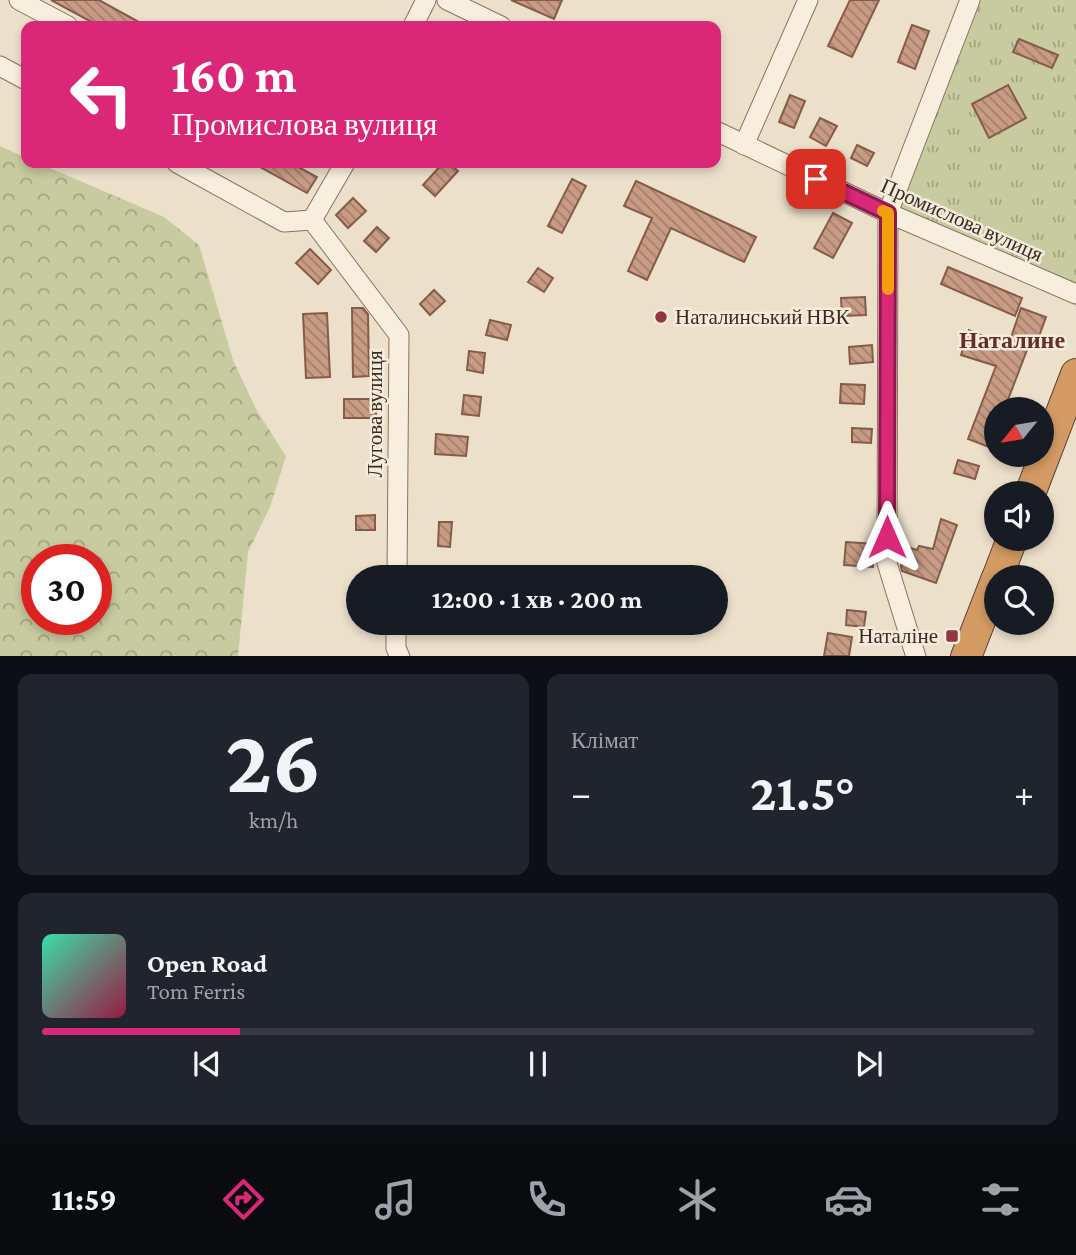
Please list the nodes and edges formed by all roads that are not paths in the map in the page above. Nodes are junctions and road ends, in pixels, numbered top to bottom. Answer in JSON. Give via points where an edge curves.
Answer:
{"nodes":[{"id":1,"x":19,"y":0,"type":"edge"},
{"id":2,"x":426,"y":0,"type":"edge"},
{"id":3,"x":447,"y":0,"type":"edge"},
{"id":4,"x":808,"y":0,"type":"edge"},
{"id":5,"x":970,"y":0,"type":"edge"},
{"id":6,"x":59,"y":21,"type":"edge"},
{"id":7,"x":416,"y":21,"type":"edge"},
{"id":8,"x":490,"y":21,"type":"edge"},
{"id":9,"x":0,"y":66,"type":"edge"},
{"id":10,"x":21,"y":77,"type":"edge"},
{"id":11,"x":721,"y":134,"type":"edge"},
{"id":12,"x":744,"y":145,"type":"junction"},
{"id":13,"x":186,"y":168,"type":"edge"},
{"id":14,"x":336,"y":168,"type":"edge"},
{"id":15,"x":888,"y":213,"type":"junction"},
{"id":16,"x":312,"y":220,"type":"junction"},
{"id":17,"x":1076,"y":294,"type":"edge"},
{"id":18,"x":1076,"y":374,"type":"edge"},
{"id":19,"x":1035,"y":481,"type":"edge"},
{"id":20,"x":397,"y":565,"type":"edge"},
{"id":21,"x":984,"y":610,"type":"edge"},
{"id":22,"x":396,"y":635,"type":"edge"},
{"id":23,"x":400,"y":656,"type":"edge"},
{"id":24,"x":916,"y":656,"type":"edge"},
{"id":25,"x":966,"y":656,"type":"edge"}],
"edges":[{"from":1,"to":6,"type":"street"},
{"from":2,"to":7,"type":"street"},
{"from":3,"to":8,"type":"street"},
{"from":4,"to":12,"type":"street"},
{"from":5,"to":15,"type":"street"},
{"from":9,"to":10,"type":"street"},
{"from":11,"to":12,"type":"street","name":"Промислова вулиця"},
{"from":12,"to":15,"type":"street","name":"Промислова вулиця"},
{"from":13,"to":16,"type":"street","via":[[284,222]]},
{"from":14,"to":16,"type":"street"},
{"from":15,"to":17,"type":"street","name":"Промислова вулиця"},
{"from":15,"to":24,"type":"street","via":[[887,564]]},
{"from":16,"to":20,"type":"street","name":"Лугова вулиця","via":[[398,335]]},
{"from":18,"to":19,"type":"highway"},
{"from":21,"to":25,"type":"highway"},
{"from":22,"to":23,"type":"street"}]}
